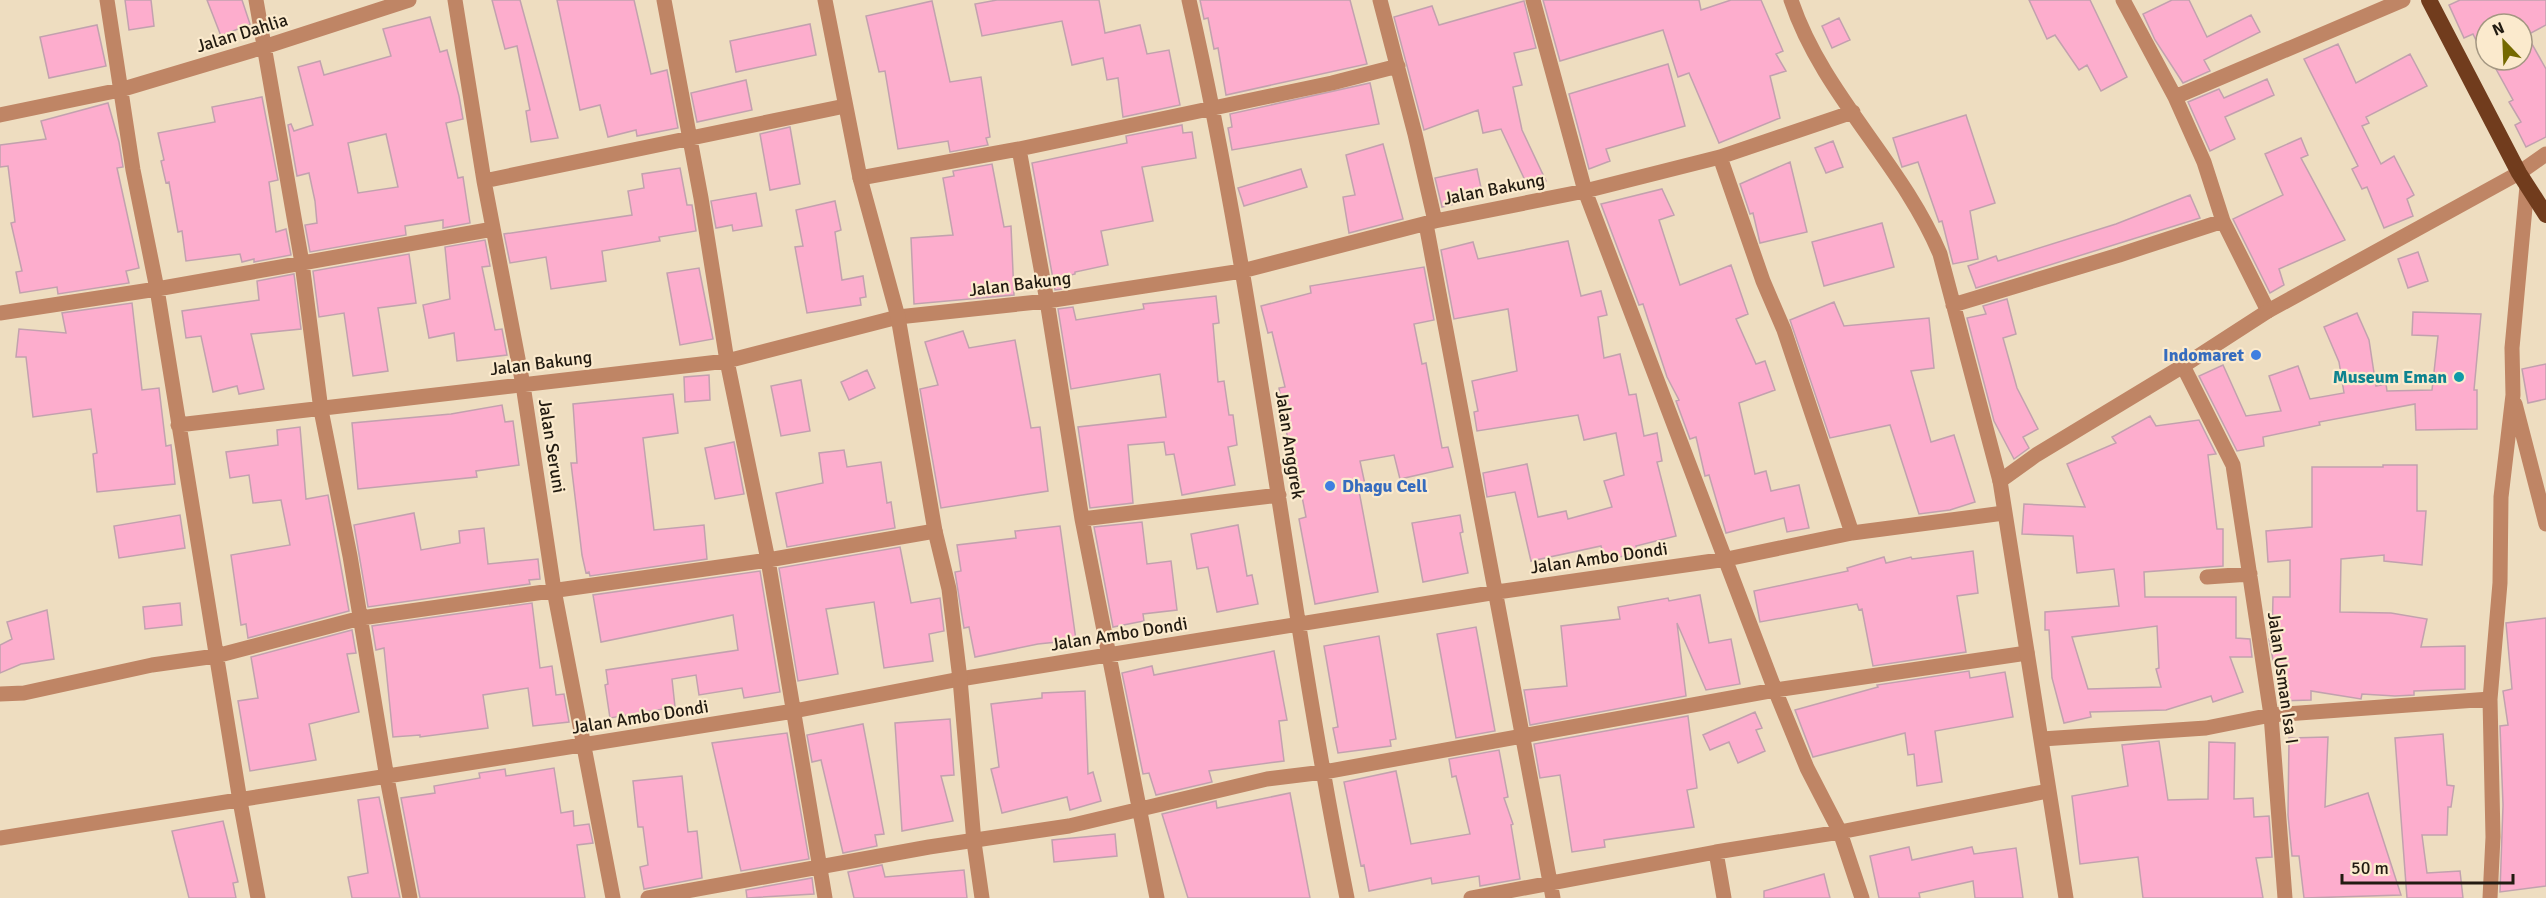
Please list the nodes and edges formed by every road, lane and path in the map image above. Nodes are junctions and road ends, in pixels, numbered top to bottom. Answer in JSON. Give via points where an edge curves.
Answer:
{"nodes":[{"id":1,"x":107,"y":0,"type":"edge"},
{"id":2,"x":256,"y":0,"type":"edge"},
{"id":3,"x":409,"y":0,"type":"edge"},
{"id":4,"x":455,"y":0,"type":"edge"},
{"id":5,"x":664,"y":0,"type":"edge"},
{"id":6,"x":825,"y":0,"type":"edge"},
{"id":7,"x":1189,"y":0,"type":"edge"},
{"id":8,"x":1380,"y":0,"type":"edge"},
{"id":9,"x":1533,"y":0,"type":"edge"},
{"id":10,"x":1791,"y":0,"type":"edge"},
{"id":11,"x":2123,"y":0,"type":"edge"},
{"id":12,"x":2403,"y":0,"type":"edge"},
{"id":13,"x":2429,"y":0,"type":"edge"},
{"id":14,"x":264,"y":47,"type":"junction"},
{"id":15,"x":1398,"y":66,"type":"junction"},
{"id":16,"x":120,"y":90,"type":"junction"},
{"id":17,"x":2175,"y":97,"type":"junction"},
{"id":18,"x":845,"y":106,"type":"junction"},
{"id":19,"x":1210,"y":109,"type":"junction"},
{"id":20,"x":1853,"y":112,"type":"junction"},
{"id":21,"x":0,"y":115,"type":"edge"},
{"id":22,"x":688,"y":138,"type":"junction"},
{"id":23,"x":1019,"y":149,"type":"junction"},
{"id":24,"x":2546,"y":154,"type":"edge"},
{"id":25,"x":1720,"y":157,"type":"junction"},
{"id":26,"x":860,"y":178,"type":"junction"},
{"id":27,"x":2523,"y":179,"type":"junction"},
{"id":28,"x":484,"y":182,"type":"junction"},
{"id":29,"x":1585,"y":191,"type":"junction"},
{"id":30,"x":2546,"y":215,"type":"edge"},
{"id":31,"x":2223,"y":221,"type":"junction"},
{"id":32,"x":1430,"y":222,"type":"junction"},
{"id":33,"x":493,"y":230,"type":"junction"},
{"id":34,"x":302,"y":263,"type":"junction"},
{"id":35,"x":1242,"y":271,"type":"junction"},
{"id":36,"x":157,"y":289,"type":"junction"},
{"id":37,"x":1047,"y":301,"type":"junction"},
{"id":38,"x":1953,"y":305,"type":"junction"},
{"id":39,"x":2268,"y":311,"type":"junction"},
{"id":40,"x":0,"y":312,"type":"edge"},
{"id":41,"x":898,"y":317,"type":"junction"},
{"id":42,"x":727,"y":362,"type":"junction"},
{"id":43,"x":2183,"y":366,"type":"junction"},
{"id":44,"x":523,"y":385,"type":"junction"},
{"id":45,"x":2513,"y":395,"type":"junction"},
{"id":46,"x":321,"y":410,"type":"junction"},
{"id":47,"x":178,"y":425,"type":"junction"},
{"id":48,"x":2000,"y":482,"type":"junction"},
{"id":49,"x":1279,"y":495,"type":"junction"},
{"id":50,"x":2004,"y":513,"type":"junction"},
{"id":51,"x":1083,"y":519,"type":"junction"},
{"id":52,"x":2546,"y":524,"type":"edge"},
{"id":53,"x":935,"y":531,"type":"junction"},
{"id":54,"x":1852,"y":533,"type":"junction"},
{"id":55,"x":1727,"y":559,"type":"junction"},
{"id":56,"x":768,"y":560,"type":"junction"},
{"id":57,"x":2250,"y":574,"type":"junction"},
{"id":58,"x":2207,"y":577,"type":"dead end"},
{"id":59,"x":554,"y":590,"type":"junction"},
{"id":60,"x":1497,"y":592,"type":"junction"},
{"id":61,"x":361,"y":618,"type":"junction"},
{"id":62,"x":1300,"y":626,"type":"junction"},
{"id":63,"x":2027,"y":653,"type":"junction"},
{"id":64,"x":1109,"y":655,"type":"junction"},
{"id":65,"x":216,"y":656,"type":"junction"},
{"id":66,"x":960,"y":679,"type":"junction"},
{"id":67,"x":1775,"y":690,"type":"junction"},
{"id":68,"x":0,"y":694,"type":"edge"},
{"id":69,"x":2490,"y":699,"type":"junction"},
{"id":70,"x":794,"y":711,"type":"junction"},
{"id":71,"x":2271,"y":715,"type":"junction"},
{"id":72,"x":1522,"y":736,"type":"junction"},
{"id":73,"x":2042,"y":739,"type":"junction"},
{"id":74,"x":586,"y":746,"type":"junction"},
{"id":75,"x":1324,"y":772,"type":"junction"},
{"id":76,"x":387,"y":778,"type":"junction"},
{"id":77,"x":2048,"y":791,"type":"junction"},
{"id":78,"x":240,"y":801,"type":"junction"},
{"id":79,"x":1138,"y":808,"type":"junction"},
{"id":80,"x":1840,"y":832,"type":"junction"},
{"id":81,"x":0,"y":838,"type":"edge"},
{"id":82,"x":974,"y":842,"type":"junction"},
{"id":83,"x":1716,"y":852,"type":"junction"},
{"id":84,"x":819,"y":867,"type":"junction"},
{"id":85,"x":1552,"y":891,"type":"edge"},
{"id":86,"x":258,"y":898,"type":"edge"},
{"id":87,"x":410,"y":898,"type":"edge"},
{"id":88,"x":613,"y":898,"type":"edge"},
{"id":89,"x":648,"y":898,"type":"edge"},
{"id":90,"x":825,"y":898,"type":"edge"},
{"id":91,"x":982,"y":898,"type":"edge"},
{"id":92,"x":1157,"y":898,"type":"edge"},
{"id":93,"x":1347,"y":898,"type":"edge"},
{"id":94,"x":1471,"y":898,"type":"edge"},
{"id":95,"x":1724,"y":898,"type":"edge"},
{"id":96,"x":1862,"y":898,"type":"edge"},
{"id":97,"x":2066,"y":898,"type":"edge"},
{"id":98,"x":2285,"y":898,"type":"edge"},
{"id":99,"x":2490,"y":898,"type":"edge"}],
"edges":[{"from":1,"to":16,"type":"street"},
{"from":2,"to":14,"type":"street"},
{"from":3,"to":14,"type":"street","name":"Jalan Dahlia"},
{"from":4,"to":28,"type":"street","name":"Jalan Seruni"},
{"from":5,"to":22,"type":"street"},
{"from":6,"to":18,"type":"street"},
{"from":7,"to":19,"type":"street","name":"Jalan Anggrek"},
{"from":8,"to":15,"type":"street"},
{"from":9,"to":29,"type":"street"},
{"from":10,"to":20,"type":"street","via":[[1824,68]]},
{"from":11,"to":17,"type":"street"},
{"from":12,"to":17,"type":"street"},
{"from":13,"to":27,"type":"highway"},
{"from":14,"to":16,"type":"street","name":"Jalan Dahlia"},
{"from":14,"to":34,"type":"street"},
{"from":15,"to":19,"type":"street"},
{"from":15,"to":32,"type":"street"},
{"from":16,"to":21,"type":"street","name":"Jalan Dahlia"},
{"from":16,"to":36,"type":"street"},
{"from":17,"to":31,"type":"street","via":[[2204,162]]},
{"from":18,"to":22,"type":"street"},
{"from":18,"to":26,"type":"street"},
{"from":19,"to":23,"type":"street"},
{"from":19,"to":35,"type":"street","name":"Jalan Anggrek"},
{"from":20,"to":25,"type":"street","name":"Jalan Bakung"},
{"from":20,"to":38,"type":"street","via":[[1918,206],[1941,254]]},
{"from":22,"to":28,"type":"street"},
{"from":22,"to":42,"type":"street"},
{"from":23,"to":26,"type":"street"},
{"from":23,"to":37,"type":"street"},
{"from":24,"to":27,"type":"street"},
{"from":25,"to":29,"type":"street","name":"Jalan Bakung"},
{"from":25,"to":54,"type":"street","via":[[1784,330]]},
{"from":26,"to":41,"type":"street"},
{"from":27,"to":30,"type":"highway"},
{"from":27,"to":39,"type":"street"},
{"from":27,"to":45,"type":"street","via":[[2512,348]]},
{"from":28,"to":33,"type":"street","name":"Jalan Seruni"},
{"from":29,"to":32,"type":"street","name":"Jalan Bakung"},
{"from":29,"to":55,"type":"street"},
{"from":31,"to":38,"type":"street"},
{"from":31,"to":39,"type":"street"},
{"from":32,"to":35,"type":"street","name":"Jalan Bakung"},
{"from":32,"to":60,"type":"street"},
{"from":33,"to":34,"type":"street"},
{"from":33,"to":44,"type":"street","name":"Jalan Seruni"},
{"from":34,"to":36,"type":"street"},
{"from":34,"to":46,"type":"street"},
{"from":35,"to":37,"type":"street","name":"Jalan Bakung"},
{"from":35,"to":49,"type":"street","name":"Jalan Anggrek"},
{"from":36,"to":40,"type":"street"},
{"from":36,"to":47,"type":"street"},
{"from":37,"to":41,"type":"street","name":"Jalan Bakung"},
{"from":37,"to":51,"type":"street"},
{"from":38,"to":48,"type":"street"},
{"from":39,"to":43,"type":"street"},
{"from":41,"to":42,"type":"street","name":"Jalan Bakung"},
{"from":41,"to":53,"type":"street"},
{"from":42,"to":44,"type":"street","name":"Jalan Bakung"},
{"from":42,"to":56,"type":"street"},
{"from":43,"to":48,"type":"street","via":[[2036,455]]},
{"from":43,"to":57,"type":"street","name":"Jalan Usman Isa I","via":[[2233,465]]},
{"from":44,"to":46,"type":"street","name":"Jalan Bakung"},
{"from":44,"to":59,"type":"street","name":"Jalan Seruni"},
{"from":45,"to":52,"type":"street"},
{"from":45,"to":69,"type":"street","via":[[2501,497],[2500,583]]},
{"from":46,"to":47,"type":"street","name":"Jalan Bakung"},
{"from":46,"to":61,"type":"street"},
{"from":47,"to":65,"type":"street"},
{"from":48,"to":50,"type":"street"},
{"from":49,"to":51,"type":"street"},
{"from":49,"to":62,"type":"street","name":"Jalan Anggrek"},
{"from":50,"to":54,"type":"street","name":"Jalan Ambo Dondi"},
{"from":50,"to":63,"type":"street"},
{"from":51,"to":64,"type":"street"},
{"from":53,"to":56,"type":"street"},
{"from":53,"to":66,"type":"street","via":[[949,589]]},
{"from":54,"to":55,"type":"street","name":"Jalan Ambo Dondi"},
{"from":55,"to":60,"type":"street","name":"Jalan Ambo Dondi"},
{"from":55,"to":67,"type":"street"},
{"from":56,"to":59,"type":"street"},
{"from":56,"to":70,"type":"street"},
{"from":57,"to":58,"type":"street"},
{"from":57,"to":71,"type":"street","name":"Jalan Usman Isa I"},
{"from":59,"to":61,"type":"street"},
{"from":59,"to":74,"type":"street","name":"Jalan Seruni"},
{"from":60,"to":62,"type":"street","name":"Jalan Ambo Dondi"},
{"from":60,"to":72,"type":"street"},
{"from":61,"to":65,"type":"street"},
{"from":61,"to":76,"type":"street"},
{"from":62,"to":64,"type":"street","name":"Jalan Ambo Dondi"},
{"from":62,"to":75,"type":"street","name":"Jalan Anggrek"},
{"from":63,"to":67,"type":"street"},
{"from":63,"to":73,"type":"street"},
{"from":64,"to":66,"type":"street","name":"Jalan Ambo Dondi"},
{"from":64,"to":79,"type":"street"},
{"from":65,"to":68,"type":"street","via":[[152,665],[24,693]]},
{"from":65,"to":78,"type":"street"},
{"from":66,"to":70,"type":"street","name":"Jalan Ambo Dondi"},
{"from":66,"to":82,"type":"street"},
{"from":67,"to":72,"type":"street"},
{"from":67,"to":80,"type":"street","via":[[1807,768]]},
{"from":69,"to":71,"type":"street"},
{"from":69,"to":99,"type":"street"},
{"from":70,"to":74,"type":"street","name":"Jalan Ambo Dondi"},
{"from":70,"to":84,"type":"street"},
{"from":71,"to":73,"type":"street","via":[[2206,728]]},
{"from":71,"to":98,"type":"street","name":"Jalan Usman Isa I"},
{"from":72,"to":75,"type":"street"},
{"from":72,"to":85,"type":"street"},
{"from":73,"to":77,"type":"street"},
{"from":74,"to":76,"type":"street","name":"Jalan Ambo Dondi"},
{"from":74,"to":88,"type":"street","name":"Jalan Seruni"},
{"from":75,"to":79,"type":"street","via":[[1267,779]]},
{"from":75,"to":93,"type":"street","name":"Jalan Anggrek"},
{"from":76,"to":78,"type":"street","name":"Jalan Ambo Dondi"},
{"from":76,"to":87,"type":"street"},
{"from":77,"to":80,"type":"street"},
{"from":77,"to":97,"type":"street"},
{"from":78,"to":81,"type":"street","name":"Jalan Ambo Dondi"},
{"from":78,"to":86,"type":"street"},
{"from":79,"to":82,"type":"street","via":[[1069,826]]},
{"from":79,"to":92,"type":"street"},
{"from":80,"to":83,"type":"street"},
{"from":80,"to":96,"type":"street"},
{"from":82,"to":84,"type":"street"},
{"from":82,"to":91,"type":"street"},
{"from":83,"to":85,"type":"street"},
{"from":83,"to":95,"type":"street"},
{"from":84,"to":89,"type":"street"},
{"from":84,"to":90,"type":"street"},
{"from":85,"to":94,"type":"street"}]}
